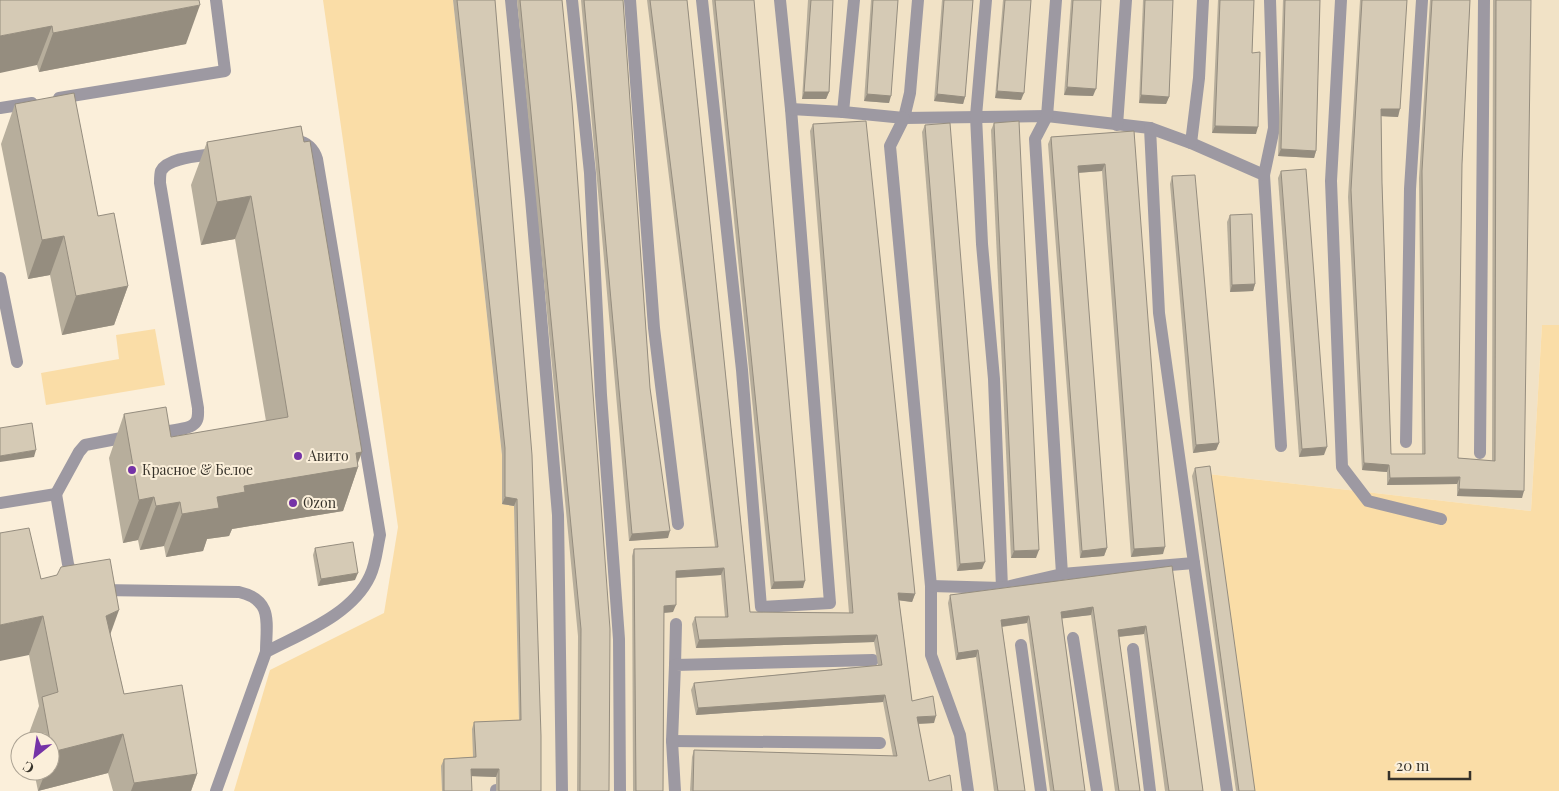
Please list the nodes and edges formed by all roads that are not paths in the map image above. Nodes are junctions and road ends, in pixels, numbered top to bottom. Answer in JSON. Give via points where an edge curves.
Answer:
{"nodes":[{"id":1,"x":216,"y":0,"type":"edge"},
{"id":2,"x":512,"y":0,"type":"edge"},
{"id":3,"x":572,"y":0,"type":"edge"},
{"id":4,"x":630,"y":0,"type":"edge"},
{"id":5,"x":702,"y":0,"type":"edge"},
{"id":6,"x":780,"y":0,"type":"edge"},
{"id":7,"x":854,"y":0,"type":"edge"},
{"id":8,"x":918,"y":0,"type":"edge"},
{"id":9,"x":986,"y":0,"type":"edge"},
{"id":10,"x":1056,"y":0,"type":"edge"},
{"id":11,"x":1126,"y":0,"type":"edge"},
{"id":12,"x":1204,"y":0,"type":"edge"},
{"id":13,"x":1270,"y":0,"type":"edge"},
{"id":14,"x":1341,"y":0,"type":"edge"},
{"id":15,"x":1422,"y":0,"type":"edge"},
{"id":16,"x":1484,"y":0,"type":"edge"},
{"id":17,"x":0,"y":108,"type":"edge"},
{"id":18,"x":791,"y":109,"type":"junction"},
{"id":19,"x":843,"y":112,"type":"junction"},
{"id":20,"x":976,"y":116,"type":"junction"},
{"id":21,"x":1047,"y":116,"type":"junction"},
{"id":22,"x":904,"y":118,"type":"junction"},
{"id":23,"x":1117,"y":125,"type":"junction"},
{"id":24,"x":1150,"y":128,"type":"junction"},
{"id":25,"x":281,"y":143,"type":"edge"},
{"id":26,"x":1191,"y":143,"type":"junction"},
{"id":27,"x":233,"y":151,"type":"edge"},
{"id":28,"x":1264,"y":175,"type":"junction"},
{"id":29,"x":0,"y":278,"type":"edge"},
{"id":30,"x":17,"y":362,"type":"dead end"},
{"id":31,"x":1406,"y":442,"type":"dead end"},
{"id":32,"x":1281,"y":446,"type":"dead end"},
{"id":33,"x":1480,"y":453,"type":"dead end"},
{"id":34,"x":56,"y":494,"type":"junction"},
{"id":35,"x":0,"y":503,"type":"edge"},
{"id":36,"x":1441,"y":519,"type":"dead end"},
{"id":37,"x":678,"y":524,"type":"dead end"},
{"id":38,"x":1194,"y":563,"type":"junction"},
{"id":39,"x":1062,"y":574,"type":"junction"},
{"id":40,"x":931,"y":586,"type":"junction"},
{"id":41,"x":1002,"y":588,"type":"junction"},
{"id":42,"x":676,"y":624,"type":"dead end"},
{"id":43,"x":1073,"y":638,"type":"dead end"},
{"id":44,"x":1021,"y":645,"type":"dead end"},
{"id":45,"x":1132,"y":649,"type":"dead end"},
{"id":46,"x":266,"y":652,"type":"junction"},
{"id":47,"x":873,"y":660,"type":"dead end"},
{"id":48,"x":675,"y":665,"type":"junction"},
{"id":49,"x":672,"y":742,"type":"junction"},
{"id":50,"x":880,"y":743,"type":"dead end"},
{"id":51,"x":216,"y":791,"type":"edge"},
{"id":52,"x":562,"y":791,"type":"edge"},
{"id":53,"x":620,"y":791,"type":"edge"},
{"id":54,"x":675,"y":791,"type":"edge"},
{"id":55,"x":968,"y":791,"type":"edge"},
{"id":56,"x":1041,"y":791,"type":"edge"},
{"id":57,"x":1097,"y":791,"type":"edge"},
{"id":58,"x":1150,"y":791,"type":"edge"},
{"id":59,"x":1227,"y":791,"type":"edge"}],
"edges":[{"from":1,"to":17,"type":"lane","via":[[225,71]]},
{"from":2,"to":52,"type":"lane","via":[[558,515]]},
{"from":3,"to":53,"type":"lane","via":[[590,173],[601,395],[619,639]]},
{"from":4,"to":37,"type":"lane","via":[[654,328]]},
{"from":5,"to":18,"type":"lane","via":[[742,370],[761,607],[830,602]]},
{"from":6,"to":18,"type":"lane"},
{"from":7,"to":19,"type":"lane"},
{"from":8,"to":22,"type":"lane","via":[[910,93]]},
{"from":9,"to":20,"type":"lane"},
{"from":10,"to":21,"type":"lane"},
{"from":11,"to":23,"type":"lane"},
{"from":12,"to":26,"type":"lane"},
{"from":13,"to":28,"type":"lane","via":[[1274,128]]},
{"from":14,"to":36,"type":"lane","via":[[1331,181],[1342,467],[1368,500]]},
{"from":15,"to":31,"type":"lane","via":[[1410,190]]},
{"from":16,"to":33,"type":"lane"},
{"from":18,"to":19,"type":"lane"},
{"from":19,"to":22,"type":"lane"},
{"from":20,"to":21,"type":"lane"},
{"from":20,"to":22,"type":"lane"},
{"from":20,"to":41,"type":"lane","via":[[982,244],[994,379]]},
{"from":21,"to":23,"type":"lane"},
{"from":21,"to":39,"type":"lane","via":[[1035,139]]},
{"from":22,"to":40,"type":"lane","via":[[890,146]]},
{"from":23,"to":24,"type":"lane"},
{"from":24,"to":26,"type":"lane"},
{"from":24,"to":38,"type":"lane","via":[[1158,313]]},
{"from":25,"to":46,"type":"lane","via":[[303,142],[314,150],[317,159],[380,535],[371,575],[350,605]]},
{"from":26,"to":28,"type":"lane"},
{"from":27,"to":34,"type":"lane","via":[[174,160],[160,172],[198,418],[188,427],[85,446]]},
{"from":28,"to":32,"type":"lane"},
{"from":29,"to":30,"type":"lane"},
{"from":34,"to":35,"type":"lane"},
{"from":34,"to":46,"type":"lane","via":[[68,564],[72,575],[84,586],[98,590],[239,592],[253,595],[262,604],[266,616]]},
{"from":38,"to":39,"type":"lane"},
{"from":38,"to":59,"type":"lane"},
{"from":39,"to":41,"type":"lane"},
{"from":40,"to":41,"type":"lane"},
{"from":40,"to":55,"type":"lane","via":[[931,654],[960,735]]},
{"from":42,"to":48,"type":"lane"},
{"from":43,"to":57,"type":"lane"},
{"from":44,"to":56,"type":"lane"},
{"from":45,"to":58,"type":"lane"},
{"from":46,"to":51,"type":"lane"},
{"from":47,"to":48,"type":"lane"},
{"from":48,"to":49,"type":"lane"},
{"from":49,"to":50,"type":"lane"},
{"from":49,"to":54,"type":"lane"}]}
